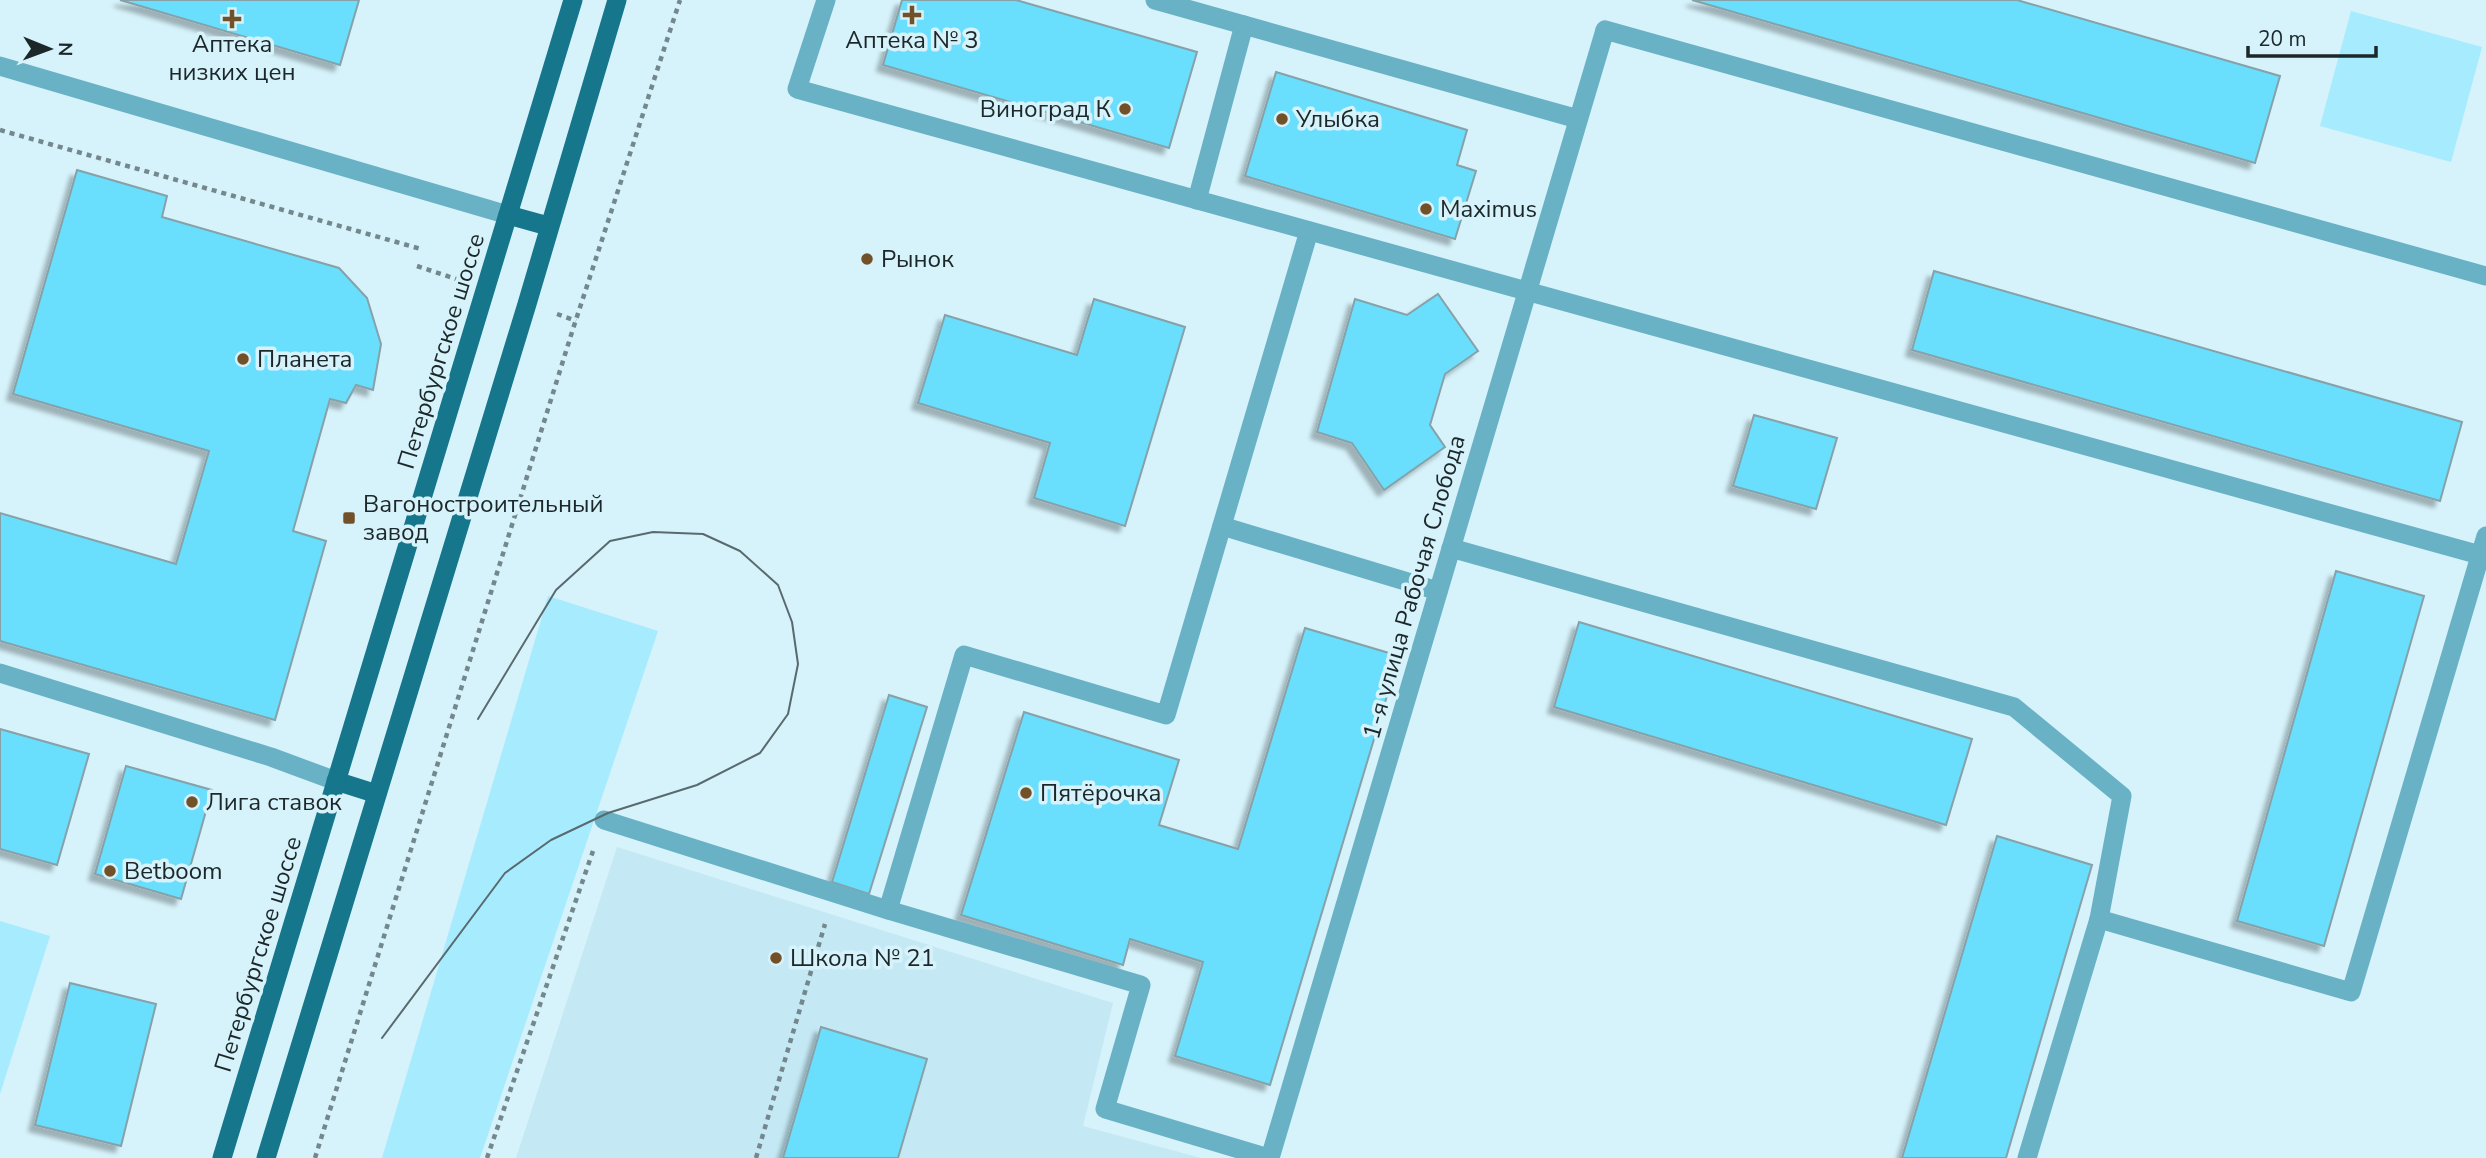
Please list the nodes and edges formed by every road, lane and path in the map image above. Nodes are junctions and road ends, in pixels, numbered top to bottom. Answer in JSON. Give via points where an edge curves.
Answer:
{"nodes":[{"id":1,"x":573,"y":0,"type":"edge"},
{"id":2,"x":617,"y":0,"type":"edge"},
{"id":3,"x":680,"y":0,"type":"edge"},
{"id":4,"x":826,"y":0,"type":"edge"},
{"id":5,"x":1155,"y":0,"type":"edge"},
{"id":6,"x":1244,"y":25,"type":"junction"},
{"id":7,"x":0,"y":66,"type":"edge"},
{"id":8,"x":1578,"y":120,"type":"junction"},
{"id":9,"x":0,"y":130,"type":"edge"},
{"id":10,"x":1197,"y":200,"type":"junction"},
{"id":11,"x":508,"y":215,"type":"junction"},
{"id":12,"x":548,"y":226,"type":"junction"},
{"id":13,"x":1310,"y":231,"type":"junction"},
{"id":14,"x":422,"y":249,"type":"dead end"},
{"id":15,"x":2486,"y":276,"type":"edge"},
{"id":16,"x":1527,"y":291,"type":"junction"},
{"id":17,"x":1222,"y":526,"type":"junction"},
{"id":18,"x":2483,"y":545,"type":"edge"},
{"id":19,"x":1451,"y":548,"type":"junction"},
{"id":20,"x":1438,"y":591,"type":"junction"},
{"id":21,"x":0,"y":673,"type":"edge"},
{"id":22,"x":336,"y":781,"type":"junction"},
{"id":23,"x":377,"y":794,"type":"junction"},
{"id":24,"x":604,"y":820,"type":"joint"},
{"id":25,"x":836,"y":894,"type":"junction"},
{"id":26,"x":888,"y":909,"type":"junction"},
{"id":27,"x":2099,"y":919,"type":"junction"},
{"id":28,"x":222,"y":1158,"type":"edge"},
{"id":29,"x":266,"y":1158,"type":"edge"},
{"id":30,"x":315,"y":1158,"type":"edge"},
{"id":31,"x":486,"y":1158,"type":"edge"},
{"id":32,"x":755,"y":1158,"type":"edge"},
{"id":33,"x":1269,"y":1158,"type":"edge"},
{"id":34,"x":2027,"y":1158,"type":"edge"}],
"edges":[{"from":1,"to":11,"type":"main road","name":"Петербургское шоссе"},
{"from":2,"to":12,"type":"main road"},
{"from":3,"to":30,"type":"path"},
{"from":4,"to":10,"type":"street","via":[[797,89]]},
{"from":5,"to":6,"type":"street"},
{"from":6,"to":8,"type":"street"},
{"from":6,"to":10,"type":"street"},
{"from":7,"to":11,"type":"street"},
{"from":8,"to":15,"type":"street","name":"1-я улица Рабочая Слобода","via":[[1605,30]]},
{"from":8,"to":16,"type":"street","name":"1-я улица Рабочая Слобода"},
{"from":9,"to":14,"type":"path"},
{"from":10,"to":13,"type":"street"},
{"from":11,"to":12,"type":"main road"},
{"from":11,"to":22,"type":"main road","name":"Петербургское шоссе"},
{"from":12,"to":23,"type":"main road"},
{"from":13,"to":16,"type":"street"},
{"from":13,"to":17,"type":"street"},
{"from":16,"to":18,"type":"street"},
{"from":16,"to":19,"type":"street","name":"1-я улица Рабочая Слобода"},
{"from":17,"to":20,"type":"street"},
{"from":17,"to":26,"type":"street","via":[[1166,715],[964,655]]},
{"from":18,"to":27,"type":"street","via":[[2351,992]]},
{"from":19,"to":20,"type":"street","name":"1-я улица Рабочая Слобода"},
{"from":19,"to":27,"type":"street","via":[[2014,707],[2122,796]]},
{"from":20,"to":33,"type":"street","name":"1-я улица Рабочая Слобода"},
{"from":21,"to":22,"type":"street"},
{"from":22,"to":23,"type":"main road"},
{"from":22,"to":28,"type":"main road","name":"Петербургское шоссе"},
{"from":23,"to":29,"type":"main road"},
{"from":24,"to":25,"type":"street"},
{"from":24,"to":31,"type":"path"},
{"from":25,"to":26,"type":"street"},
{"from":25,"to":32,"type":"path"},
{"from":26,"to":33,"type":"street","via":[[1141,985],[1105,1109]]},
{"from":27,"to":34,"type":"street"}]}
